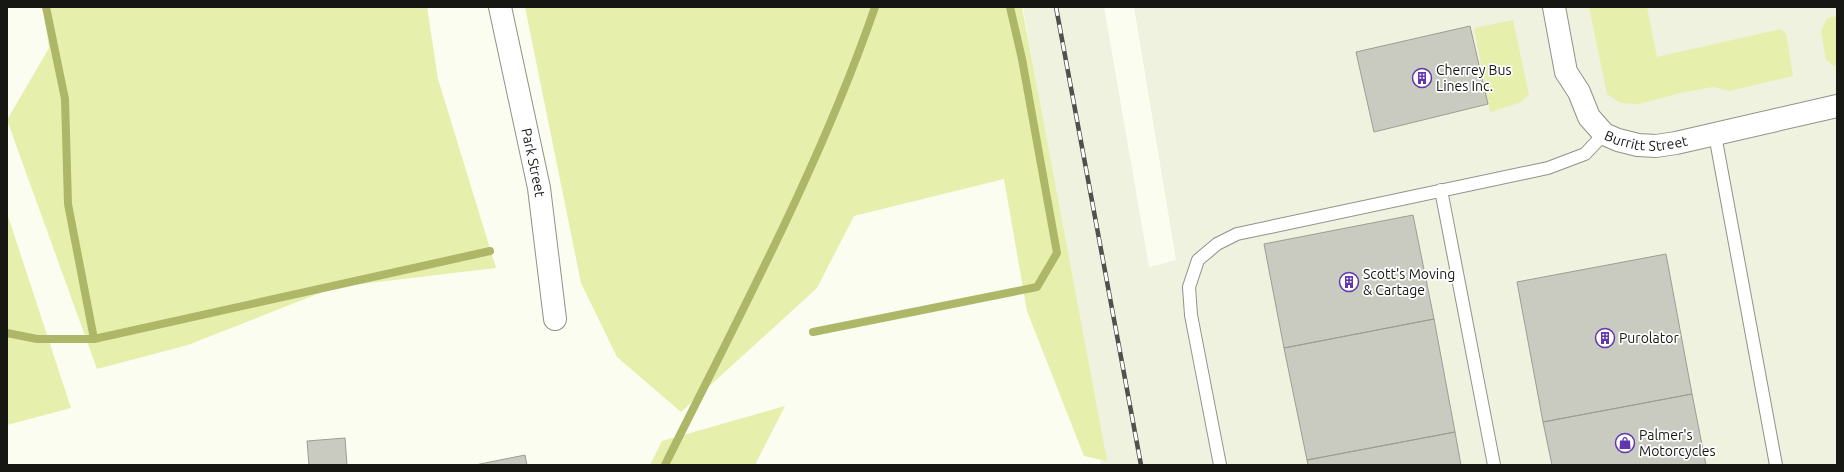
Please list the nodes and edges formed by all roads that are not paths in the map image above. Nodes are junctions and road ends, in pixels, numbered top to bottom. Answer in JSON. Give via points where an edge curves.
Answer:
{"nodes":[{"id":1,"x":500,"y":7,"type":"edge"},
{"id":2,"x":1554,"y":7,"type":"edge"},
{"id":3,"x":1837,"y":106,"type":"edge"},
{"id":4,"x":1604,"y":134,"type":"junction"},
{"id":5,"x":1715,"y":135,"type":"junction"},
{"id":6,"x":1441,"y":190,"type":"junction"},
{"id":7,"x":555,"y":319,"type":"dead end"},
{"id":8,"x":1220,"y":465,"type":"edge"},
{"id":9,"x":1494,"y":465,"type":"edge"},
{"id":10,"x":1776,"y":465,"type":"edge"}],
"edges":[{"from":1,"to":7,"type":"street","name":"Park Street","via":[[539,188]]},
{"from":2,"to":4,"type":"street","via":[[1566,72],[1579,92],[1589,117]]},
{"from":3,"to":5,"type":"street","name":"Burritt Street"},
{"from":4,"to":5,"type":"street","name":"Burritt Street","via":[[1638,145],[1656,146]]},
{"from":4,"to":6,"type":"lane","name":"Burritt Street","via":[[1585,154],[1568,162]]},
{"from":5,"to":10,"type":"lane"},
{"from":6,"to":8,"type":"lane","name":"Burritt Street","via":[[1236,234],[1217,244],[1198,260],[1189,287],[1191,315]]},
{"from":6,"to":9,"type":"lane"}]}
